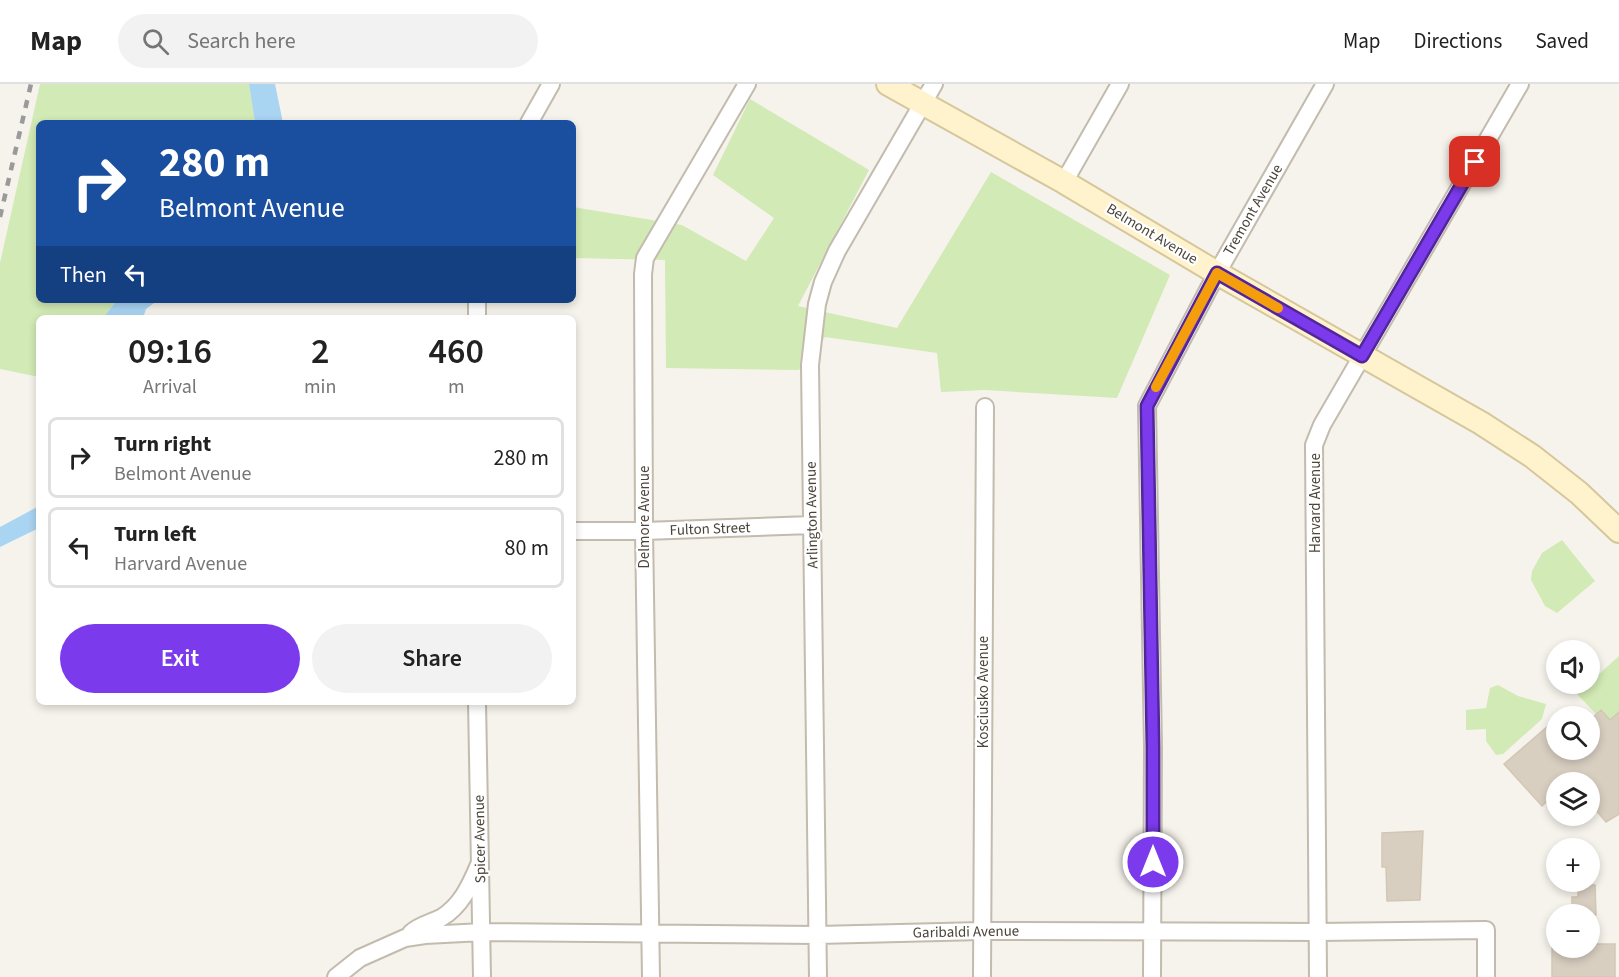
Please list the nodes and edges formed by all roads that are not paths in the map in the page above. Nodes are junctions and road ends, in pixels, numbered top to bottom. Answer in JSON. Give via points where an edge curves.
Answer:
{"nodes":[{"id":1,"x":551,"y":84,"type":"edge"},
{"id":2,"x":747,"y":84,"type":"edge"},
{"id":3,"x":888,"y":84,"type":"edge"},
{"id":4,"x":1120,"y":84,"type":"edge"},
{"id":5,"x":1325,"y":84,"type":"edge"},
{"id":6,"x":1520,"y":84,"type":"edge"},
{"id":7,"x":928,"y":94,"type":"edge"},
{"id":8,"x":531,"y":120,"type":"edge"},
{"id":9,"x":1064,"y":182,"type":"junction"},
{"id":10,"x":1217,"y":273,"type":"junction"},
{"id":11,"x":1362,"y":356,"type":"junction"},
{"id":12,"x":985,"y":407,"type":"dead end"},
{"id":13,"x":811,"y":525,"type":"junction"},
{"id":14,"x":576,"y":531,"type":"edge"},
{"id":15,"x":644,"y":531,"type":"junction"},
{"id":16,"x":1619,"y":531,"type":"edge"},
{"id":17,"x":477,"y":705,"type":"edge"},
{"id":18,"x":481,"y":861,"type":"junction"},
{"id":19,"x":982,"y":931,"type":"junction"},
{"id":20,"x":483,"y":932,"type":"junction"},
{"id":21,"x":651,"y":932,"type":"junction"},
{"id":22,"x":1152,"y":932,"type":"junction"},
{"id":23,"x":1317,"y":932,"type":"junction"},
{"id":24,"x":818,"y":934,"type":"junction"},
{"id":25,"x":405,"y":938,"type":"junction"},
{"id":26,"x":336,"y":977,"type":"edge"},
{"id":27,"x":482,"y":977,"type":"edge"},
{"id":28,"x":651,"y":977,"type":"edge"},
{"id":29,"x":818,"y":977,"type":"edge"},
{"id":30,"x":982,"y":977,"type":"edge"},
{"id":31,"x":1152,"y":977,"type":"edge"},
{"id":32,"x":1318,"y":977,"type":"edge"},
{"id":33,"x":1486,"y":977,"type":"edge"}],
"edges":[{"from":1,"to":8,"type":"street"},
{"from":2,"to":15,"type":"street","name":"Delmore Avenue","via":[[645,258]]},
{"from":3,"to":7,"type":"street","name":"Belmont Avenue"},
{"from":4,"to":9,"type":"street"},
{"from":5,"to":10,"type":"street","name":"Tremont Avenue"},
{"from":6,"to":11,"type":"street","name":"Harvard Avenue"},
{"from":7,"to":9,"type":"street","name":"Belmont Avenue"},
{"from":7,"to":13,"type":"street","name":"Arlington Avenue","via":[[837,251],[817,304],[810,365]]},
{"from":9,"to":10,"type":"street","name":"Belmont Avenue"},
{"from":10,"to":11,"type":"street","name":"Belmont Avenue"},
{"from":10,"to":22,"type":"street","name":"Tremont Avenue","via":[[1147,406]]},
{"from":11,"to":16,"type":"street","name":"Belmont Avenue","via":[[1532,456]]},
{"from":11,"to":23,"type":"street","name":"Harvard Avenue","via":[[1314,445]]},
{"from":12,"to":19,"type":"street","name":"Kosciusko Avenue"},
{"from":13,"to":15,"type":"street","name":"Fulton Street"},
{"from":13,"to":24,"type":"street","name":"Arlington Avenue"},
{"from":14,"to":15,"type":"street","name":"Fulton Street"},
{"from":15,"to":21,"type":"street","name":"Delmore Avenue"},
{"from":17,"to":18,"type":"street","name":"Spicer Avenue"},
{"from":18,"to":20,"type":"street","name":"Spicer Avenue"},
{"from":18,"to":25,"type":"street","via":[[456,907]]},
{"from":19,"to":22,"type":"street","name":"Garibaldi Avenue"},
{"from":19,"to":24,"type":"street","name":"Garibaldi Avenue"},
{"from":19,"to":30,"type":"street","name":"Kosciusko Avenue"},
{"from":20,"to":21,"type":"street","name":"Garibaldi Avenue"},
{"from":20,"to":25,"type":"street","name":"Garibaldi Avenue"},
{"from":20,"to":27,"type":"street","name":"Spicer Avenue"},
{"from":21,"to":24,"type":"street","name":"Garibaldi Avenue"},
{"from":21,"to":28,"type":"street","name":"Delmore Avenue"},
{"from":22,"to":23,"type":"street","name":"Garibaldi Avenue"},
{"from":22,"to":31,"type":"street","name":"Tremont Avenue"},
{"from":23,"to":32,"type":"street","name":"Harvard Avenue"},
{"from":23,"to":33,"type":"street","name":"Garibaldi Avenue","via":[[1486,930]]},
{"from":24,"to":29,"type":"street","name":"Arlington Avenue"},
{"from":25,"to":26,"type":"street","via":[[360,958]]}]}
